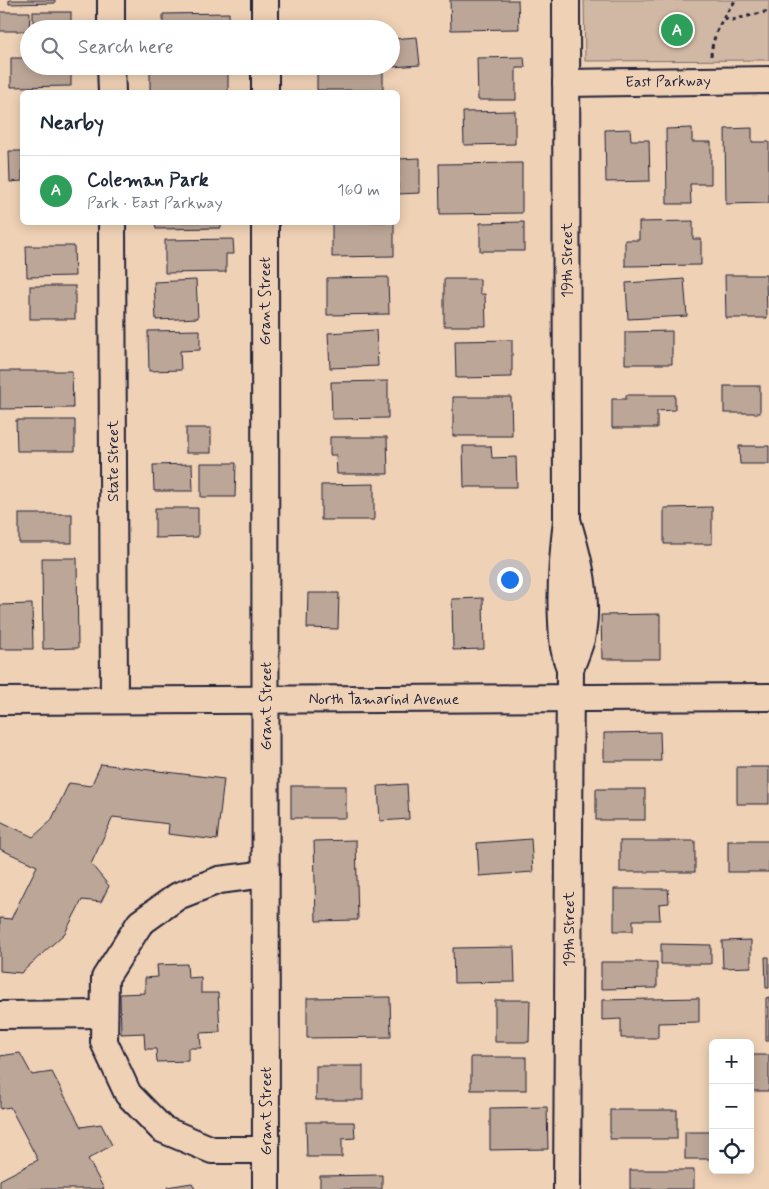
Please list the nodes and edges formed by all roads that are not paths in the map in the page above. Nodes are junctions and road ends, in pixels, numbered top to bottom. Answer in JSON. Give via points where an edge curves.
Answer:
{"nodes":[{"id":1,"x":111,"y":0,"type":"edge"},
{"id":2,"x":265,"y":0,"type":"edge"},
{"id":3,"x":566,"y":0,"type":"edge"},
{"id":4,"x":111,"y":20,"type":"edge"},
{"id":5,"x":265,"y":20,"type":"edge"},
{"id":6,"x":112,"y":75,"type":"edge"},
{"id":7,"x":265,"y":75,"type":"edge"},
{"id":8,"x":769,"y":80,"type":"edge"},
{"id":9,"x":566,"y":83,"type":"junction"},
{"id":10,"x":112,"y":90,"type":"edge"},
{"id":11,"x":265,"y":90,"type":"edge"},
{"id":12,"x":112,"y":225,"type":"edge"},
{"id":13,"x":265,"y":225,"type":"edge"},
{"id":14,"x":769,"y":697,"type":"edge"},
{"id":15,"x":570,"y":698,"type":"junction"},
{"id":16,"x":114,"y":700,"type":"junction"},
{"id":17,"x":266,"y":700,"type":"junction"},
{"id":18,"x":0,"y":701,"type":"edge"},
{"id":19,"x":266,"y":874,"type":"junction"},
{"id":20,"x":104,"y":1014,"type":"junction"},
{"id":21,"x":0,"y":1015,"type":"edge"},
{"id":22,"x":266,"y":1150,"type":"junction"},
{"id":23,"x":266,"y":1189,"type":"edge"},
{"id":24,"x":567,"y":1189,"type":"edge"}],
"edges":[{"from":1,"to":4,"type":"street"},
{"from":2,"to":5,"type":"street"},
{"from":3,"to":9,"type":"street","name":"19th Street"},
{"from":6,"to":10,"type":"street"},
{"from":7,"to":11,"type":"street"},
{"from":8,"to":9,"type":"street","name":"East Parkway"},
{"from":9,"to":15,"type":"street","name":"19th Street","via":[[567,520],[579,562],[584,610],[581,639],[570,669]]},
{"from":12,"to":16,"type":"street","name":"State Street"},
{"from":13,"to":17,"type":"street","name":"Grant Street"},
{"from":14,"to":15,"type":"street","name":"North Tamarind Avenue"},
{"from":15,"to":17,"type":"street","name":"North Tamarind Avenue"},
{"from":15,"to":24,"type":"street","name":"19th Street"},
{"from":16,"to":17,"type":"street","name":"North Tamarind Avenue"},
{"from":16,"to":18,"type":"street","name":"North Tamarind Avenue"},
{"from":17,"to":19,"type":"street","name":"Grant Street"},
{"from":19,"to":20,"type":"street","via":[[219,880],[203,886],[178,896],[140,923],[105,978]]},
{"from":19,"to":22,"type":"street","name":"Grant Street"},
{"from":20,"to":21,"type":"street"},
{"from":20,"to":22,"type":"street","via":[[104,1042],[128,1094],[162,1129],[212,1150]]},
{"from":22,"to":23,"type":"street","name":"Grant Street"}]}
